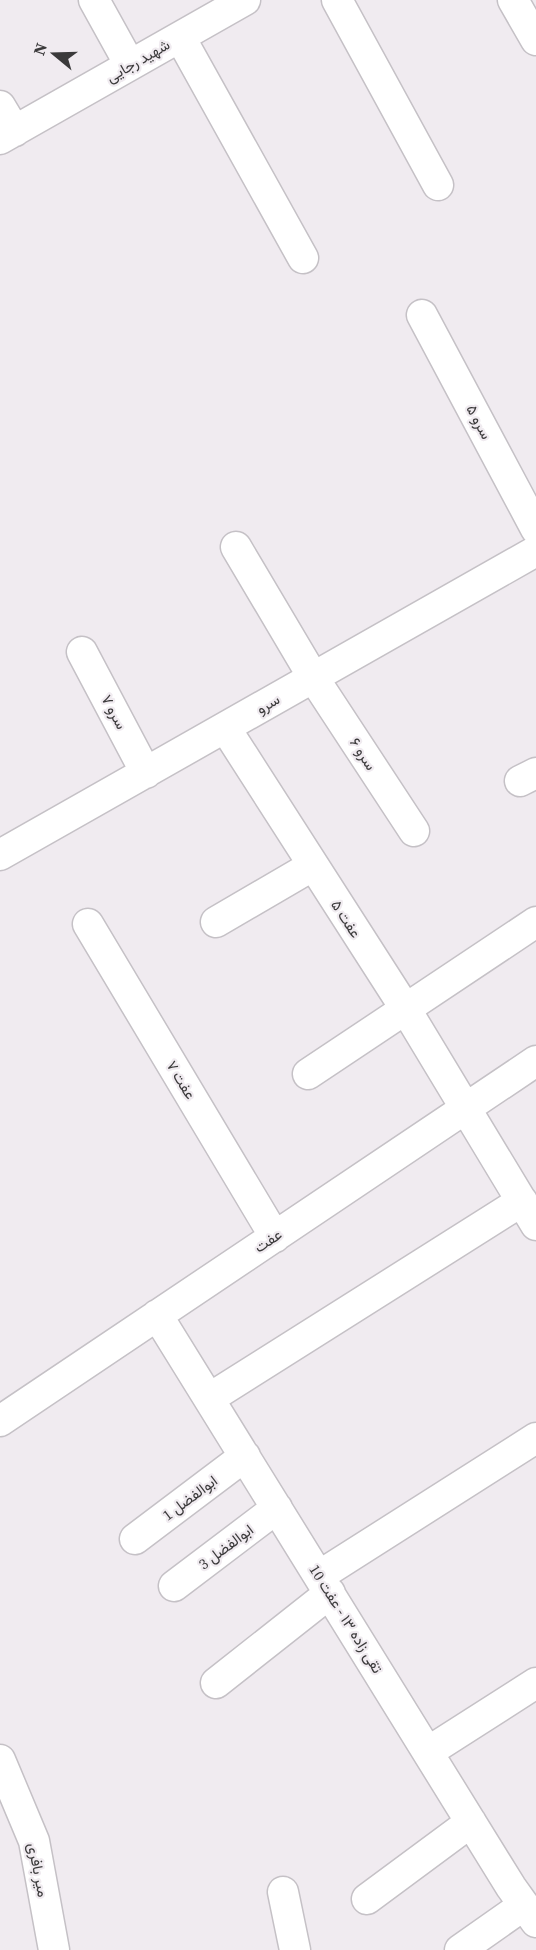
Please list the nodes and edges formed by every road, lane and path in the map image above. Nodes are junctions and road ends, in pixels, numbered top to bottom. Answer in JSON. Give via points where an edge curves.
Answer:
{"nodes":[{"id":1,"x":94,"y":0,"type":"edge"},
{"id":2,"x":245,"y":0,"type":"edge"},
{"id":3,"x":337,"y":0,"type":"edge"},
{"id":4,"x":513,"y":0,"type":"edge"},
{"id":5,"x":180,"y":37,"type":"junction"},
{"id":6,"x":536,"y":40,"type":"edge"},
{"id":7,"x":130,"y":65,"type":"junction"},
{"id":8,"x":5,"y":126,"type":"edge"},
{"id":9,"x":438,"y":185,"type":"dead end"},
{"id":10,"x":303,"y":258,"type":"dead end"},
{"id":11,"x":422,"y":315,"type":"dead end"},
{"id":12,"x":536,"y":530,"type":"edge"},
{"id":13,"x":236,"y":547,"type":"dead end"},
{"id":14,"x":536,"y":551,"type":"edge"},
{"id":15,"x":82,"y":652,"type":"dead end"},
{"id":16,"x":313,"y":677,"type":"junction"},
{"id":17,"x":226,"y":729,"type":"junction"},
{"id":18,"x":146,"y":773,"type":"junction"},
{"id":19,"x":414,"y":831,"type":"dead end"},
{"id":20,"x":0,"y":855,"type":"edge"},
{"id":21,"x":312,"y":866,"type":"junction"},
{"id":22,"x":216,"y":922,"type":"dead end"},
{"id":23,"x":536,"y":922,"type":"edge"},
{"id":24,"x":88,"y":924,"type":"dead end"},
{"id":25,"x":405,"y":1008,"type":"junction"},
{"id":26,"x":536,"y":1061,"type":"edge"},
{"id":27,"x":308,"y":1074,"type":"dead end"},
{"id":28,"x":467,"y":1108,"type":"junction"},
{"id":29,"x":529,"y":1213,"type":"edge"},
{"id":30,"x":274,"y":1237,"type":"junction"},
{"id":31,"x":157,"y":1316,"type":"junction"},
{"id":32,"x":210,"y":1398,"type":"junction"},
{"id":33,"x":0,"y":1421,"type":"edge"},
{"id":34,"x":536,"y":1437,"type":"edge"},
{"id":35,"x":245,"y":1456,"type":"junction"},
{"id":36,"x":277,"y":1508,"type":"junction"},
{"id":37,"x":135,"y":1539,"type":"dead end"},
{"id":38,"x":324,"y":1584,"type":"junction"},
{"id":39,"x":174,"y":1586,"type":"dead end"},
{"id":40,"x":216,"y":1683,"type":"dead end"},
{"id":41,"x":536,"y":1683,"type":"edge"},
{"id":42,"x":428,"y":1752,"type":"junction"},
{"id":43,"x":0,"y":1760,"type":"edge"},
{"id":44,"x":471,"y":1822,"type":"junction"},
{"id":45,"x":283,"y":1892,"type":"dead end"},
{"id":46,"x":366,"y":1899,"type":"dead end"},
{"id":47,"x":530,"y":1914,"type":"edge"},
{"id":48,"x":54,"y":1950,"type":"edge"},
{"id":49,"x":295,"y":1950,"type":"edge"},
{"id":50,"x":460,"y":1950,"type":"edge"}],
"edges":[{"from":1,"to":7,"type":"street"},
{"from":2,"to":5,"type":"street","name":"شهید رجایی"},
{"from":3,"to":9,"type":"street"},
{"from":4,"to":6,"type":"street"},
{"from":5,"to":7,"type":"street","name":"شهید رجایی"},
{"from":5,"to":10,"type":"street"},
{"from":7,"to":8,"type":"street","name":"شهید رجایی"},
{"from":11,"to":12,"type":"street","name":"سرو ۵"},
{"from":13,"to":16,"type":"street","name":"سرو ۶"},
{"from":14,"to":16,"type":"street","name":"سرو"},
{"from":15,"to":18,"type":"street","name":"سرو ۷"},
{"from":16,"to":17,"type":"street","name":"سرو"},
{"from":16,"to":19,"type":"street","name":"سرو ۶"},
{"from":17,"to":18,"type":"street","name":"سرو"},
{"from":17,"to":21,"type":"street","name":"عفت ۵"},
{"from":18,"to":20,"type":"street","name":"سرو"},
{"from":21,"to":22,"type":"street"},
{"from":21,"to":25,"type":"street","name":"عفت ۵"},
{"from":23,"to":25,"type":"street"},
{"from":24,"to":30,"type":"street","name":"عفت ۷"},
{"from":25,"to":27,"type":"street"},
{"from":25,"to":28,"type":"street","name":"عفت ۵"},
{"from":26,"to":28,"type":"street","name":"عفت"},
{"from":28,"to":29,"type":"street","name":"عفت ۵"},
{"from":28,"to":30,"type":"street","name":"عفت"},
{"from":29,"to":32,"type":"street"},
{"from":30,"to":31,"type":"street","name":"عفت"},
{"from":31,"to":32,"type":"street","name":"تقی زاده ۱۳ - عفت 10"},
{"from":31,"to":33,"type":"street","name":"عفت"},
{"from":32,"to":35,"type":"street","name":"تقی زاده ۱۳ - عفت 10"},
{"from":34,"to":38,"type":"street"},
{"from":35,"to":36,"type":"street","name":"تقی زاده ۱۳ - عفت 10"},
{"from":35,"to":37,"type":"street","name":"ابوالفضل 1"},
{"from":36,"to":38,"type":"street","name":"تقی زاده ۱۳ - عفت 10"},
{"from":36,"to":39,"type":"street","name":"ابوالفضل 3"},
{"from":38,"to":40,"type":"street"},
{"from":38,"to":42,"type":"street","name":"تقی زاده ۱۳ - عفت 10"},
{"from":41,"to":42,"type":"street"},
{"from":42,"to":44,"type":"street","name":"تقی زاده ۱۳ - عفت 10"},
{"from":43,"to":48,"type":"street","name":"میر بافری","via":[[34,1841]]},
{"from":44,"to":46,"type":"street"},
{"from":44,"to":47,"type":"street","name":"تقی زاده ۱۳ - عفت 10"},
{"from":45,"to":49,"type":"street"},
{"from":47,"to":50,"type":"street"}]}
